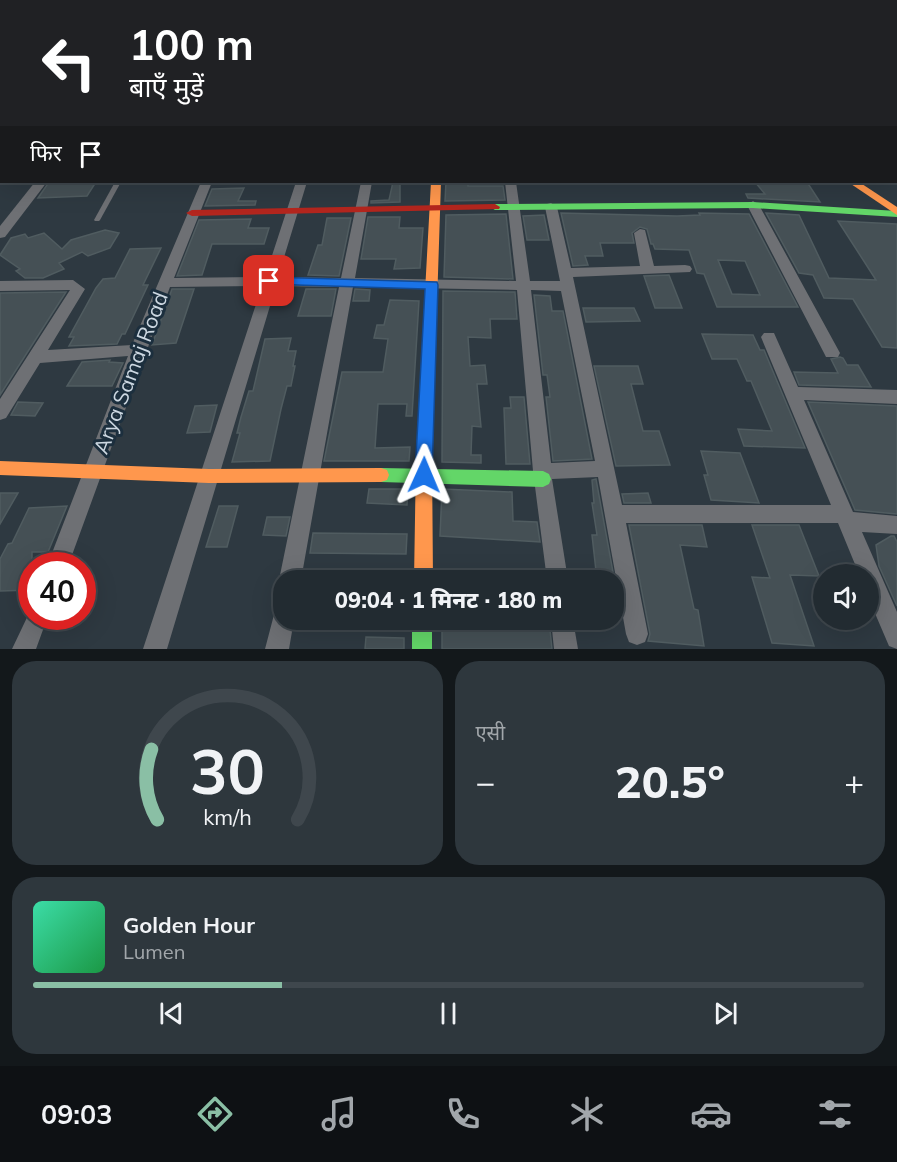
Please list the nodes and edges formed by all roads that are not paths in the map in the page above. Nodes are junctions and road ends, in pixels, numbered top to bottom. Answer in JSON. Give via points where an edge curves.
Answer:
{"nodes":[{"id":1,"x":645,"y":0,"type":"edge"},
{"id":2,"x":674,"y":0,"type":"edge"},
{"id":3,"x":682,"y":0,"type":"edge"},
{"id":4,"x":725,"y":0,"type":"edge"},
{"id":5,"x":40,"y":183,"type":"edge"},
{"id":6,"x":117,"y":183,"type":"edge"},
{"id":7,"x":206,"y":183,"type":"edge"},
{"id":8,"x":301,"y":183,"type":"edge"},
{"id":9,"x":366,"y":183,"type":"edge"},
{"id":10,"x":436,"y":183,"type":"edge"},
{"id":11,"x":510,"y":183,"type":"edge"},
{"id":12,"x":854,"y":183,"type":"edge"},
{"id":13,"x":868,"y":183,"type":"edge"},
{"id":14,"x":897,"y":202,"type":"edge"},
{"id":15,"x":753,"y":205,"type":"junction"},
{"id":16,"x":551,"y":207,"type":"junction"},
{"id":17,"x":512,"y":209,"type":"junction"},
{"id":18,"x":435,"y":210,"type":"junction"},
{"id":19,"x":291,"y":212,"type":"junction"},
{"id":20,"x":360,"y":212,"type":"junction"},
{"id":21,"x":192,"y":213,"type":"junction"},
{"id":22,"x":897,"y":213,"type":"edge"},
{"id":23,"x":97,"y":220,"type":"dead end"},
{"id":24,"x":640,"y":232,"type":"dead end"},
{"id":25,"x":0,"y":234,"type":"edge"},
{"id":26,"x":685,"y":269,"type":"dead end"},
{"id":27,"x":648,"y":270,"type":"junction"},
{"id":28,"x":567,"y":280,"type":"junction"},
{"id":29,"x":269,"y":281,"type":"junction"},
{"id":30,"x":165,"y":283,"type":"junction"},
{"id":31,"x":346,"y":284,"type":"junction"},
{"id":32,"x":432,"y":285,"type":"junction"},
{"id":33,"x":0,"y":286,"type":"edge"},
{"id":34,"x":524,"y":286,"type":"junction"},
{"id":35,"x":769,"y":337,"type":"dead end"},
{"id":36,"x":138,"y":350,"type":"junction"},
{"id":37,"x":832,"y":352,"type":"dead end"},
{"id":38,"x":35,"y":357,"type":"junction"},
{"id":39,"x":792,"y":393,"type":"junction"},
{"id":40,"x":897,"y":397,"type":"edge"},
{"id":41,"x":0,"y":413,"type":"edge"},
{"id":42,"x":606,"y":469,"type":"junction"},
{"id":43,"x":1,"y":470,"type":"edge"},
{"id":44,"x":94,"y":470,"type":"junction"},
{"id":45,"x":424,"y":475,"type":"junction"},
{"id":46,"x":543,"y":475,"type":"junction"},
{"id":47,"x":209,"y":476,"type":"junction"},
{"id":48,"x":310,"y":476,"type":"junction"},
{"id":49,"x":615,"y":514,"type":"junction"},
{"id":50,"x":846,"y":518,"type":"junction"},
{"id":51,"x":897,"y":525,"type":"edge"},
{"id":52,"x":62,"y":552,"type":"edge"},
{"id":53,"x":292,"y":570,"type":"edge"},
{"id":54,"x":423,"y":570,"type":"edge"},
{"id":55,"x":556,"y":570,"type":"edge"},
{"id":56,"x":31,"y":630,"type":"edge"},
{"id":57,"x":281,"y":630,"type":"edge"},
{"id":58,"x":422,"y":630,"type":"edge"},
{"id":59,"x":563,"y":630,"type":"edge"},
{"id":60,"x":637,"y":633,"type":"dead end"},
{"id":61,"x":897,"y":638,"type":"edge"},
{"id":62,"x":24,"y":649,"type":"edge"},
{"id":63,"x":155,"y":649,"type":"edge"},
{"id":64,"x":277,"y":649,"type":"edge"},
{"id":65,"x":422,"y":649,"type":"edge"},
{"id":66,"x":566,"y":649,"type":"edge"}],
"edges":[{"from":1,"to":2,"type":"street"},
{"from":2,"to":3,"type":"street"},
{"from":3,"to":4,"type":"street"},
{"from":5,"to":25,"type":"street"},
{"from":6,"to":23,"type":"lane"},
{"from":7,"to":21,"type":"street","name":"Arya Samaj Road"},
{"from":8,"to":19,"type":"street"},
{"from":9,"to":20,"type":"street"},
{"from":10,"to":18,"type":"street"},
{"from":11,"to":17,"type":"street"},
{"from":12,"to":22,"type":"street"},
{"from":13,"to":14,"type":"street"},
{"from":15,"to":16,"type":"street"},
{"from":15,"to":22,"type":"street"},
{"from":15,"to":37,"type":"street"},
{"from":16,"to":17,"type":"street"},
{"from":16,"to":28,"type":"street"},
{"from":17,"to":18,"type":"street"},
{"from":17,"to":34,"type":"street"},
{"from":18,"to":20,"type":"street"},
{"from":18,"to":32,"type":"street"},
{"from":19,"to":20,"type":"street"},
{"from":19,"to":21,"type":"street"},
{"from":19,"to":29,"type":"street"},
{"from":20,"to":31,"type":"street"},
{"from":21,"to":30,"type":"street","name":"Arya Samaj Road"},
{"from":24,"to":27,"type":"street"},
{"from":26,"to":27,"type":"street"},
{"from":27,"to":28,"type":"street"},
{"from":28,"to":34,"type":"street"},
{"from":28,"to":42,"type":"street"},
{"from":29,"to":30,"type":"street"},
{"from":29,"to":31,"type":"street"},
{"from":29,"to":47,"type":"street"},
{"from":30,"to":36,"type":"street","name":"Arya Samaj Road"},
{"from":31,"to":32,"type":"street"},
{"from":31,"to":48,"type":"street"},
{"from":32,"to":34,"type":"street"},
{"from":32,"to":45,"type":"street"},
{"from":33,"to":38,"type":"street","via":[[73,285],[78,289]]},
{"from":34,"to":46,"type":"street"},
{"from":35,"to":39,"type":"street"},
{"from":36,"to":38,"type":"street"},
{"from":36,"to":44,"type":"street","name":"Arya Samaj Road"},
{"from":38,"to":41,"type":"street"},
{"from":39,"to":40,"type":"street"},
{"from":39,"to":50,"type":"street"},
{"from":42,"to":46,"type":"street"},
{"from":42,"to":49,"type":"street"},
{"from":43,"to":44,"type":"street"},
{"from":44,"to":47,"type":"street"},
{"from":44,"to":52,"type":"street","name":"Arya Samaj Road"},
{"from":45,"to":46,"type":"street"},
{"from":45,"to":48,"type":"street"},
{"from":45,"to":54,"type":"street"},
{"from":46,"to":55,"type":"street"},
{"from":47,"to":48,"type":"street"},
{"from":47,"to":63,"type":"street"},
{"from":48,"to":53,"type":"street"},
{"from":49,"to":50,"type":"street"},
{"from":49,"to":60,"type":"street"},
{"from":50,"to":51,"type":"street"},
{"from":50,"to":61,"type":"street"},
{"from":56,"to":62,"type":"street"},
{"from":57,"to":64,"type":"street"},
{"from":58,"to":65,"type":"street"},
{"from":59,"to":66,"type":"street"}]}
